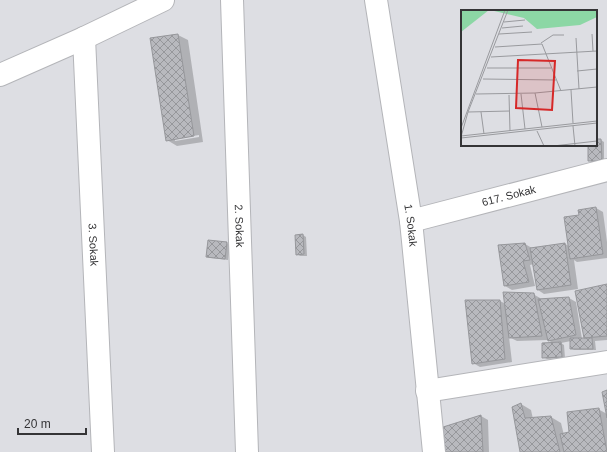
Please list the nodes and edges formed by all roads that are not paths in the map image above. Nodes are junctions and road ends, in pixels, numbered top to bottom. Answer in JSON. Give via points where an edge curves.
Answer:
{"nodes":[{"id":1,"x":163,"y":0,"type":"edge"},
{"id":2,"x":232,"y":0,"type":"edge"},
{"id":3,"x":376,"y":0,"type":"edge"},
{"id":4,"x":84,"y":38,"type":"junction"},
{"id":5,"x":0,"y":75,"type":"edge"},
{"id":6,"x":607,"y":170,"type":"edge"},
{"id":7,"x":411,"y":221,"type":"junction"},
{"id":8,"x":607,"y":362,"type":"edge"},
{"id":9,"x":428,"y":391,"type":"junction"},
{"id":10,"x":103,"y":452,"type":"edge"},
{"id":11,"x":247,"y":452,"type":"edge"},
{"id":12,"x":434,"y":452,"type":"edge"}],
"edges":[{"from":1,"to":4,"type":"street"},
{"from":2,"to":11,"type":"street","name":"2. Sokak"},
{"from":3,"to":7,"type":"street","name":"1. Sokak"},
{"from":4,"to":5,"type":"street"},
{"from":4,"to":10,"type":"street","name":"3. Sokak"},
{"from":6,"to":7,"type":"street","name":"617. Sokak"},
{"from":7,"to":9,"type":"street","name":"1. Sokak"},
{"from":8,"to":9,"type":"street"},
{"from":9,"to":12,"type":"street","name":"1. Sokak"}]}
